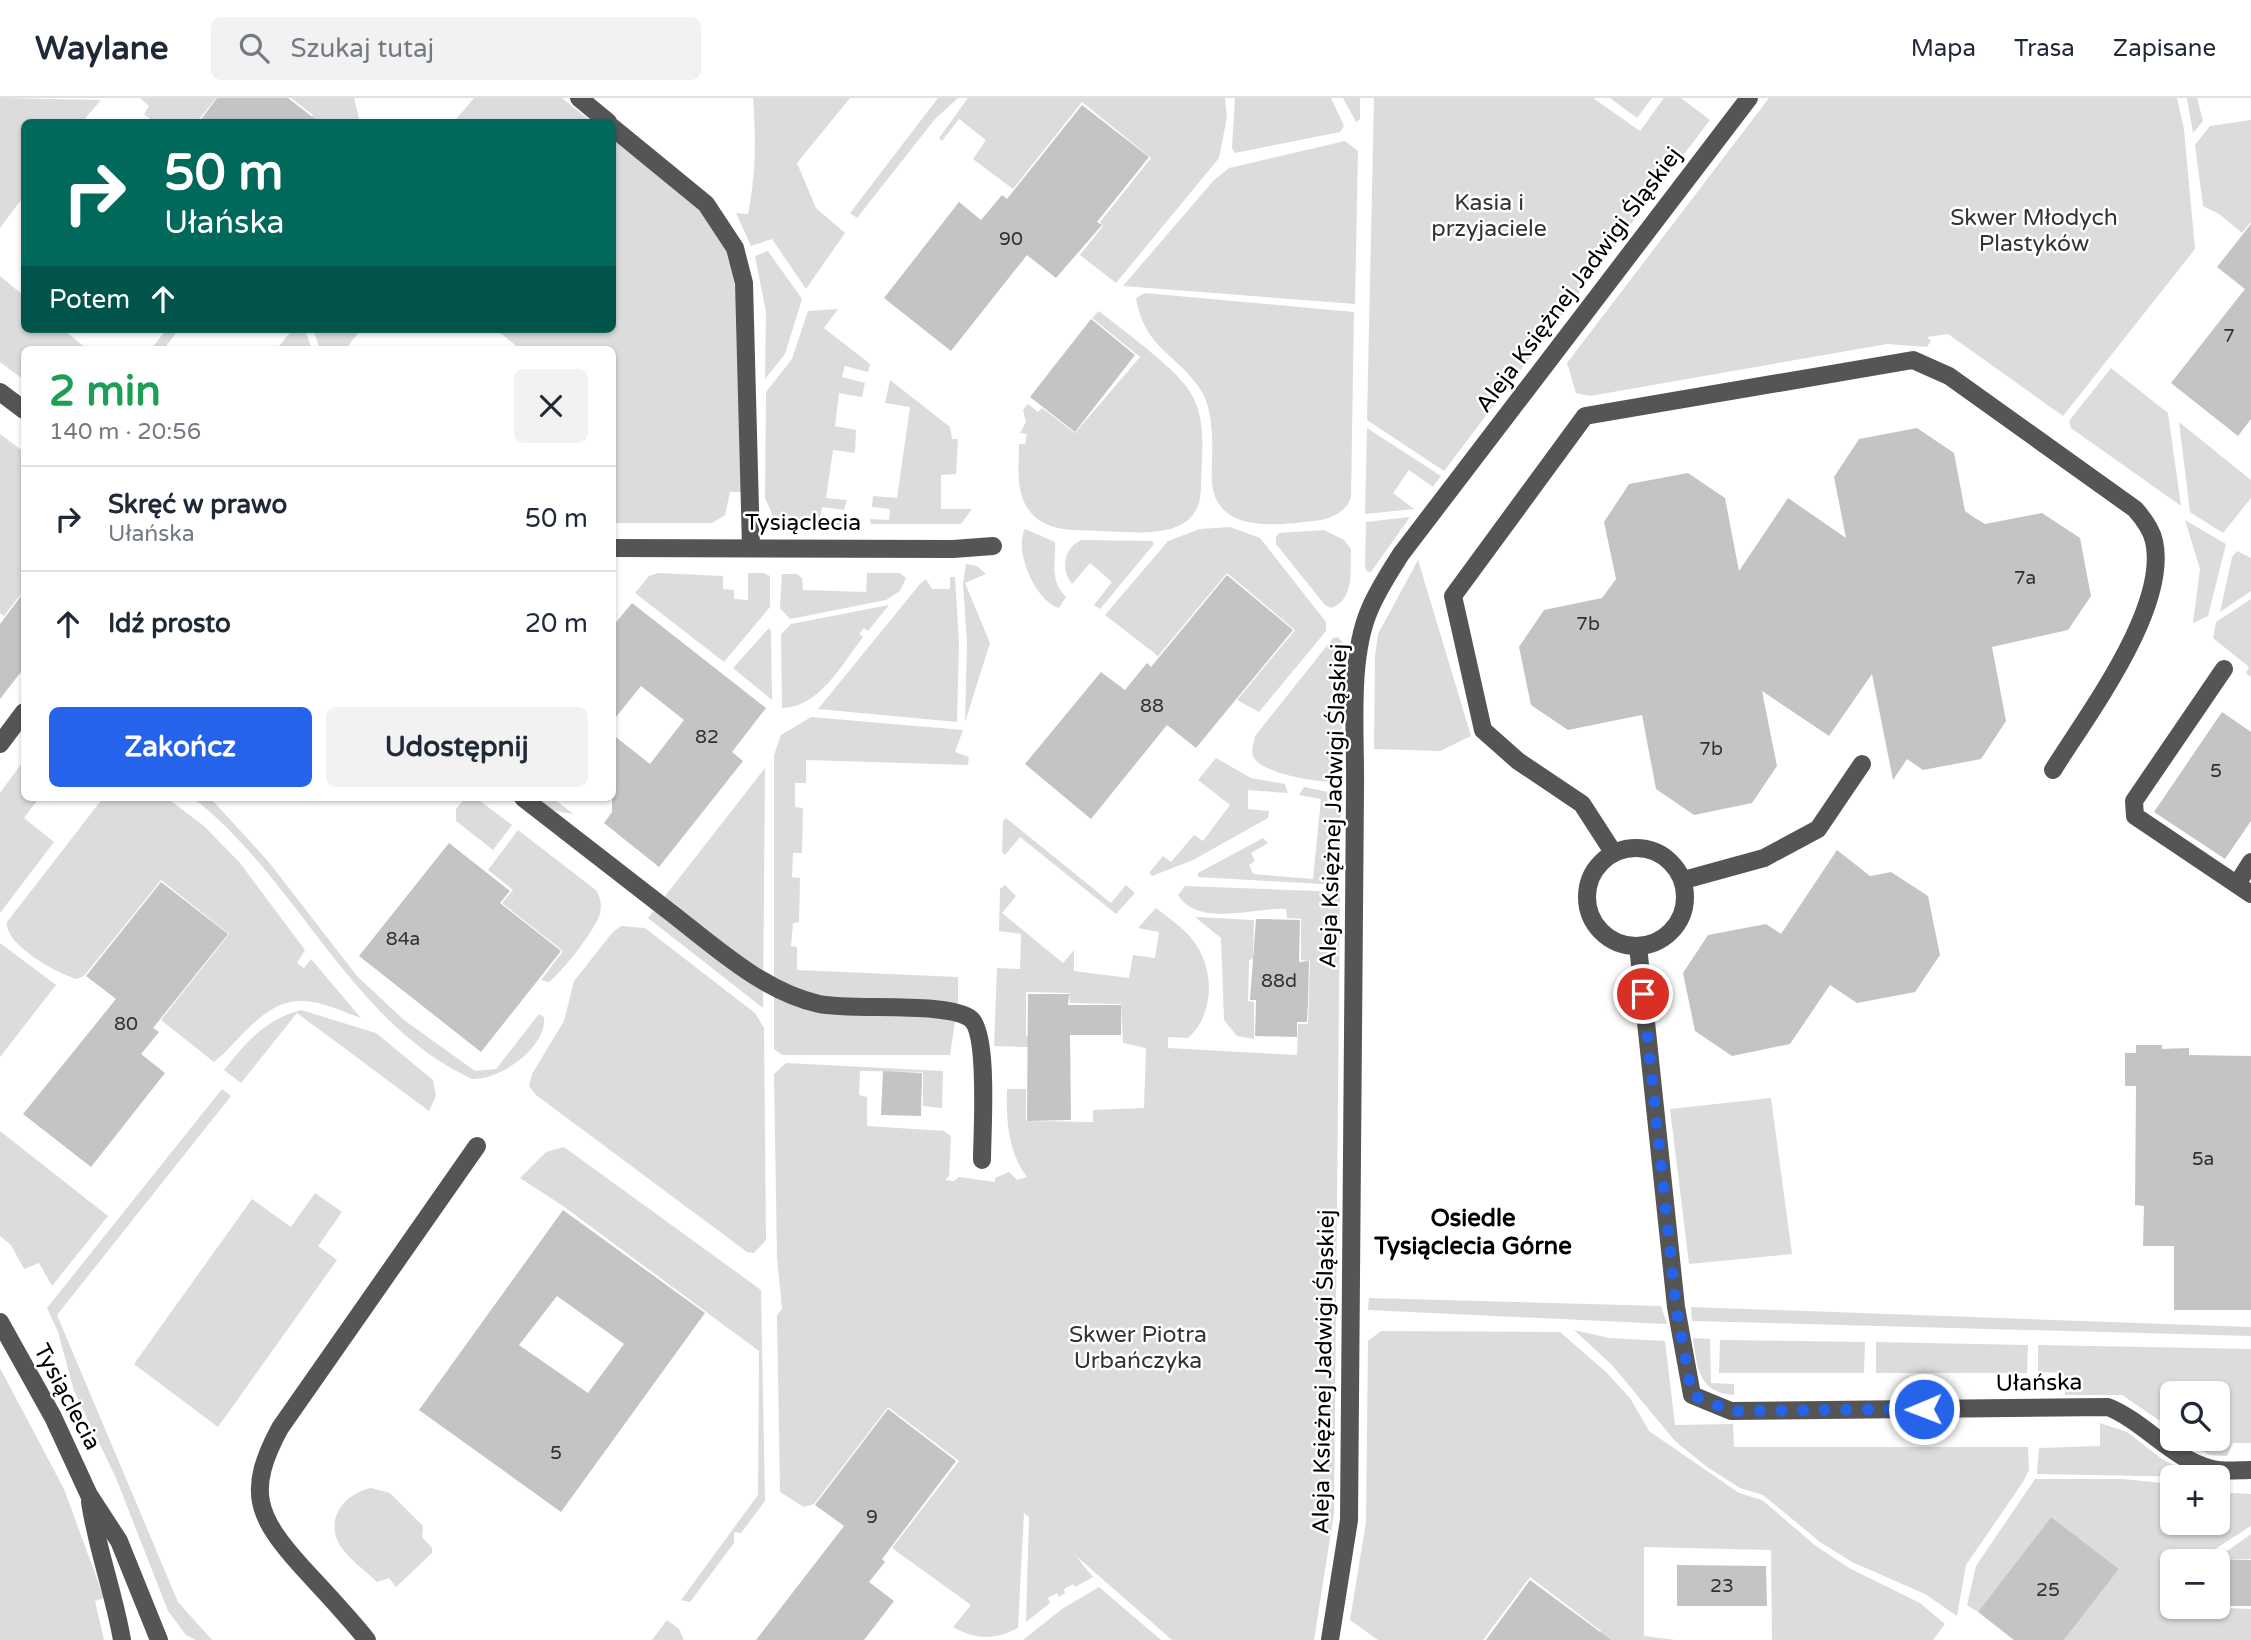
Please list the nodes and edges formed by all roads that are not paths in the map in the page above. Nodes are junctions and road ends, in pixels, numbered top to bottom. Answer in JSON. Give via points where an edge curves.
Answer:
{"nodes":[{"id":1,"x":579,"y":98,"type":"edge"},
{"id":2,"x":1749,"y":98,"type":"edge"},
{"id":3,"x":604,"y":119,"type":"edge"},
{"id":4,"x":616,"y":130,"type":"edge"},
{"id":5,"x":0,"y":392,"type":"edge"},
{"id":6,"x":21,"y":408,"type":"edge"},
{"id":7,"x":993,"y":546,"type":"dead end"},
{"id":8,"x":751,"y":547,"type":"junction"},
{"id":9,"x":616,"y":548,"type":"edge"},
{"id":10,"x":2224,"y":669,"type":"dead end"},
{"id":11,"x":21,"y":716,"type":"edge"},
{"id":12,"x":0,"y":744,"type":"edge"},
{"id":13,"x":1862,"y":764,"type":"dead end"},
{"id":14,"x":2053,"y":770,"type":"dead end"},
{"id":15,"x":527,"y":801,"type":"edge"},
{"id":16,"x":1613,"y":852,"type":"junction"},
{"id":17,"x":2251,"y":862,"type":"edge"},
{"id":18,"x":1684,"y":880,"type":"junction"},
{"id":19,"x":2244,"y":889,"type":"edge"},
{"id":20,"x":1638,"y":946,"type":"junction"},
{"id":21,"x":477,"y":1146,"type":"dead end"},
{"id":22,"x":982,"y":1160,"type":"dead end"},
{"id":23,"x":0,"y":1322,"type":"edge"},
{"id":24,"x":2251,"y":1470,"type":"edge"},
{"id":25,"x":89,"y":1494,"type":"junction"},
{"id":26,"x":122,"y":1640,"type":"edge"},
{"id":27,"x":159,"y":1640,"type":"edge"},
{"id":28,"x":367,"y":1640,"type":"edge"},
{"id":29,"x":1330,"y":1640,"type":"edge"}],
"edges":[{"from":1,"to":3,"type":"street"},
{"from":2,"to":29,"type":"street","name":"Aleja Księżnej Jadwigi Śląskiej","via":[[1401,554],[1368,613],[1357,670],[1355,750],[1349,1520]]},
{"from":4,"to":8,"type":"street","via":[[706,204],[735,248],[744,283]]},
{"from":5,"to":6,"type":"street"},
{"from":7,"to":8,"type":"street","name":"Tysiąclecia"},
{"from":8,"to":9,"type":"street","name":"Tysiąclecia"},
{"from":10,"to":19,"type":"street","via":[[2134,801],[2134,816]]},
{"from":11,"to":12,"type":"street"},
{"from":13,"to":18,"type":"street","via":[[1818,829],[1764,858]]},
{"from":14,"to":16,"type":"street","via":[[2136,637],[2154,563],[2154,541],[2135,509],[1949,376],[1913,360],[1585,416],[1453,596],[1483,730],[1518,761],[1582,804]]},
{"from":15,"to":22,"type":"street","via":[[736,963],[794,996],[820,1004],[950,1010],[971,1019],[982,1039]]},
{"from":16,"to":18,"type":"street","via":[[1633,847],[1654,850],[1672,862]]},
{"from":16,"to":20,"type":"street","via":[[1589,880],[1589,912],[1611,939]]},
{"from":17,"to":19,"type":"street"},
{"from":18,"to":20,"type":"street","via":[[1686,901],[1680,921],[1667,936]]},
{"from":20,"to":24,"type":"street","name":"Ułańska","via":[[1676,1307],[1692,1395],[1731,1411],[2108,1407],[2127,1415],[2186,1458],[2213,1470]]},
{"from":21,"to":28,"type":"street","via":[[281,1428],[262,1469],[261,1505],[274,1536]]},
{"from":23,"to":25,"type":"street","name":"Tysiąclecia"},
{"from":25,"to":26,"type":"street","name":"Tysiąclecia","via":[[96,1546]]},
{"from":25,"to":27,"type":"street","name":"Tysiąclecia","via":[[119,1541]]}]}
